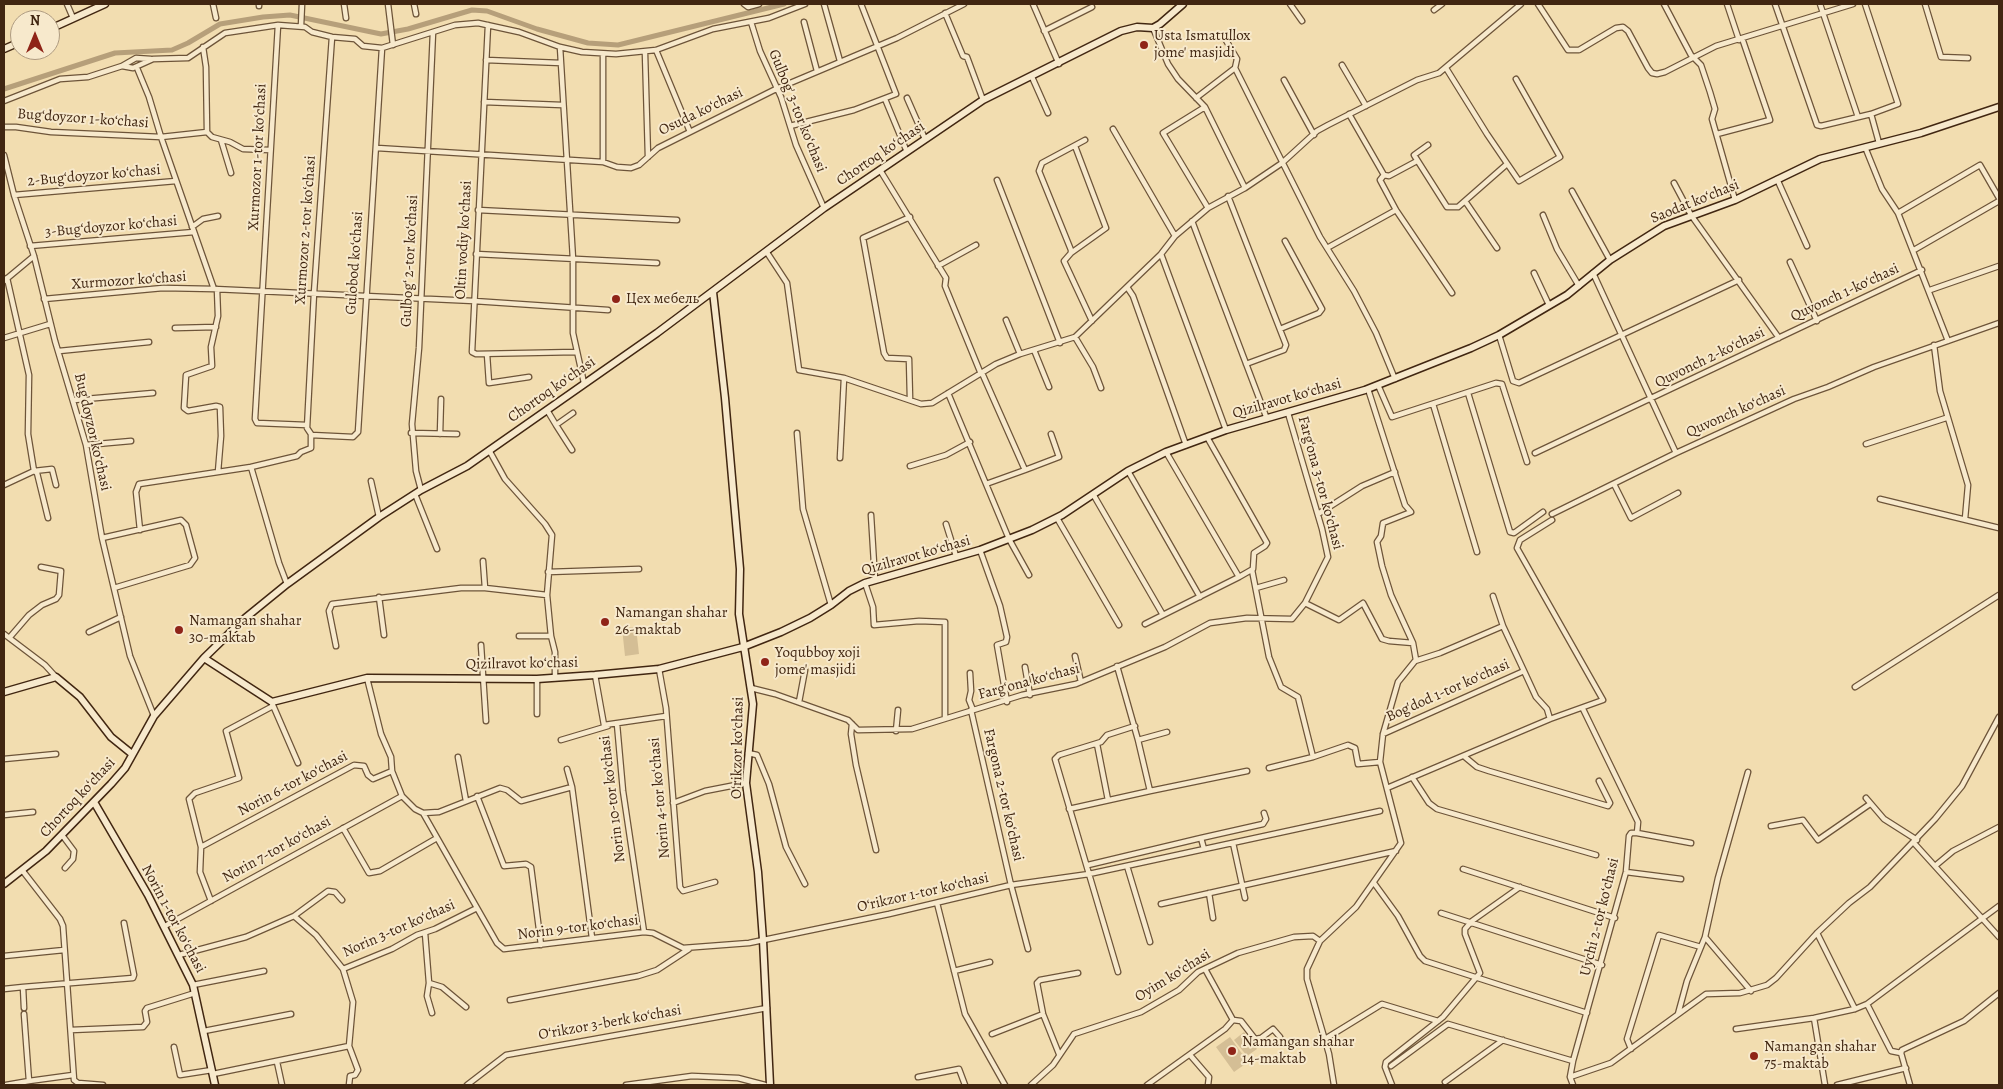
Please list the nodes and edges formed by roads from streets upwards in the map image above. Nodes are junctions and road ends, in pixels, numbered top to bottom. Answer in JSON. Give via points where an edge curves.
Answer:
{"nodes":[{"id":1,"x":67,"y":4,"type":"edge"},
{"id":2,"x":105,"y":4,"type":"edge"},
{"id":3,"x":213,"y":4,"type":"edge"},
{"id":4,"x":302,"y":4,"type":"edge"},
{"id":5,"x":344,"y":4,"type":"edge"},
{"id":6,"x":388,"y":4,"type":"edge"},
{"id":7,"x":414,"y":4,"type":"edge"},
{"id":8,"x":744,"y":4,"type":"edge"},
{"id":9,"x":759,"y":4,"type":"edge"},
{"id":10,"x":805,"y":4,"type":"edge"},
{"id":11,"x":824,"y":4,"type":"edge"},
{"id":12,"x":861,"y":4,"type":"edge"},
{"id":13,"x":945,"y":4,"type":"edge"},
{"id":14,"x":964,"y":4,"type":"edge"},
{"id":15,"x":1033,"y":4,"type":"edge"},
{"id":16,"x":1182,"y":4,"type":"edge"},
{"id":17,"x":1290,"y":4,"type":"edge"},
{"id":18,"x":1442,"y":4,"type":"edge"},
{"id":19,"x":1521,"y":4,"type":"edge"},
{"id":20,"x":1538,"y":4,"type":"edge"},
{"id":21,"x":1664,"y":4,"type":"edge"},
{"id":22,"x":1727,"y":4,"type":"edge"},
{"id":23,"x":1775,"y":4,"type":"edge"},
{"id":24,"x":1820,"y":4,"type":"edge"},
{"id":25,"x":1853,"y":4,"type":"edge"},
{"id":26,"x":1865,"y":4,"type":"edge"},
{"id":27,"x":1925,"y":4,"type":"edge"},
{"id":28,"x":96,"y":6,"type":"edge"},
{"id":29,"x":1092,"y":7,"type":"dead end"},
{"id":30,"x":1434,"y":10,"type":"dead end"},
{"id":31,"x":947,"y":12,"type":"junction"},
{"id":32,"x":416,"y":14,"type":"dead end"},
{"id":33,"x":1824,"y":14,"type":"junction"},
{"id":34,"x":73,"y":18,"type":"junction"},
{"id":35,"x":216,"y":18,"type":"dead end"},
{"id":36,"x":346,"y":18,"type":"dead end"},
{"id":37,"x":1302,"y":21,"type":"dead end"},
{"id":38,"x":751,"y":22,"type":"junction"},
{"id":39,"x":804,"y":22,"type":"dead end"},
{"id":40,"x":60,"y":24,"type":"edge"},
{"id":41,"x":278,"y":25,"type":"junction"},
{"id":42,"x":302,"y":25,"type":"junction"},
{"id":43,"x":488,"y":25,"type":"junction"},
{"id":44,"x":1783,"y":26,"type":"junction"},
{"id":45,"x":1153,"y":28,"type":"junction"},
{"id":46,"x":1044,"y":31,"type":"junction"},
{"id":47,"x":433,"y":32,"type":"junction"},
{"id":48,"x":332,"y":37,"type":"junction"},
{"id":49,"x":1224,"y":37,"type":"dead end"},
{"id":50,"x":1741,"y":39,"type":"junction"},
{"id":51,"x":392,"y":43,"type":"junction"},
{"id":52,"x":877,"y":45,"type":"junction"},
{"id":53,"x":203,"y":47,"type":"junction"},
{"id":54,"x":560,"y":47,"type":"junction"},
{"id":55,"x":382,"y":48,"type":"junction"},
{"id":56,"x":656,"y":50,"type":"junction"},
{"id":57,"x":645,"y":53,"type":"junction"},
{"id":58,"x":604,"y":54,"type":"junction"},
{"id":59,"x":1694,"y":58,"type":"junction"},
{"id":60,"x":1968,"y":58,"type":"dead end"},
{"id":61,"x":153,"y":59,"type":"junction"},
{"id":62,"x":486,"y":60,"type":"junction"},
{"id":63,"x":840,"y":61,"type":"junction"},
{"id":64,"x":561,"y":63,"type":"junction"},
{"id":65,"x":1059,"y":64,"type":"junction"},
{"id":66,"x":1342,"y":65,"type":"dead end"},
{"id":67,"x":122,"y":66,"type":"junction"},
{"id":68,"x":137,"y":68,"type":"junction"},
{"id":69,"x":1235,"y":68,"type":"junction"},
{"id":70,"x":1446,"y":68,"type":"junction"},
{"id":71,"x":816,"y":71,"type":"junction"},
{"id":72,"x":1032,"y":76,"type":"junction"},
{"id":73,"x":1516,"y":79,"type":"dead end"},
{"id":74,"x":1284,"y":80,"type":"dead end"},
{"id":75,"x":776,"y":89,"type":"junction"},
{"id":76,"x":907,"y":98,"type":"dead end"},
{"id":77,"x":1196,"y":98,"type":"junction"},
{"id":78,"x":885,"y":99,"type":"junction"},
{"id":79,"x":982,"y":100,"type":"junction"},
{"id":80,"x":4,"y":101,"type":"edge"},
{"id":81,"x":484,"y":102,"type":"junction"},
{"id":82,"x":562,"y":105,"type":"junction"},
{"id":83,"x":1366,"y":106,"type":"junction"},
{"id":84,"x":1205,"y":107,"type":"junction"},
{"id":85,"x":1999,"y":107,"type":"edge"},
{"id":86,"x":1048,"y":113,"type":"dead end"},
{"id":87,"x":1349,"y":114,"type":"junction"},
{"id":88,"x":1871,"y":114,"type":"junction"},
{"id":89,"x":1858,"y":117,"type":"junction"},
{"id":90,"x":790,"y":126,"type":"junction"},
{"id":91,"x":4,"y":127,"type":"edge"},
{"id":92,"x":1113,"y":129,"type":"dead end"},
{"id":93,"x":207,"y":132,"type":"junction"},
{"id":94,"x":690,"y":132,"type":"junction"},
{"id":95,"x":1717,"y":134,"type":"junction"},
{"id":96,"x":1314,"y":135,"type":"junction"},
{"id":97,"x":161,"y":137,"type":"junction"},
{"id":98,"x":926,"y":139,"type":"junction"},
{"id":99,"x":221,"y":140,"type":"junction"},
{"id":100,"x":1085,"y":140,"type":"dead end"},
{"id":101,"x":1428,"y":144,"type":"dead end"},
{"id":102,"x":1879,"y":144,"type":"junction"},
{"id":103,"x":1075,"y":146,"type":"junction"},
{"id":104,"x":1865,"y":147,"type":"junction"},
{"id":105,"x":377,"y":148,"type":"junction"},
{"id":106,"x":270,"y":150,"type":"junction"},
{"id":107,"x":427,"y":151,"type":"junction"},
{"id":108,"x":907,"y":152,"type":"junction"},
{"id":109,"x":481,"y":154,"type":"junction"},
{"id":110,"x":4,"y":156,"type":"edge"},
{"id":111,"x":648,"y":156,"type":"junction"},
{"id":112,"x":566,"y":160,"type":"junction"},
{"id":113,"x":1417,"y":160,"type":"junction"},
{"id":114,"x":603,"y":162,"type":"junction"},
{"id":115,"x":1282,"y":163,"type":"junction"},
{"id":116,"x":1507,"y":164,"type":"junction"},
{"id":117,"x":880,"y":170,"type":"junction"},
{"id":118,"x":231,"y":173,"type":"dead end"},
{"id":119,"x":1384,"y":175,"type":"junction"},
{"id":120,"x":1777,"y":179,"type":"junction"},
{"id":121,"x":997,"y":180,"type":"dead end"},
{"id":122,"x":176,"y":181,"type":"junction"},
{"id":123,"x":1674,"y":183,"type":"dead end"},
{"id":124,"x":1245,"y":188,"type":"junction"},
{"id":125,"x":1572,"y":191,"type":"dead end"},
{"id":126,"x":14,"y":195,"type":"junction"},
{"id":127,"x":1228,"y":196,"type":"junction"},
{"id":128,"x":1735,"y":200,"type":"junction"},
{"id":129,"x":1999,"y":200,"type":"edge"},
{"id":130,"x":1465,"y":201,"type":"junction"},
{"id":131,"x":824,"y":208,"type":"junction"},
{"id":132,"x":1208,"y":208,"type":"junction"},
{"id":133,"x":478,"y":210,"type":"junction"},
{"id":134,"x":1396,"y":210,"type":"junction"},
{"id":135,"x":1898,"y":213,"type":"junction"},
{"id":136,"x":1543,"y":215,"type":"dead end"},
{"id":137,"x":1691,"y":215,"type":"junction"},
{"id":138,"x":218,"y":216,"type":"dead end"},
{"id":139,"x":570,"y":216,"type":"junction"},
{"id":140,"x":910,"y":217,"type":"junction"},
{"id":141,"x":678,"y":220,"type":"dead end"},
{"id":142,"x":1192,"y":220,"type":"junction"},
{"id":143,"x":193,"y":229,"type":"junction"},
{"id":144,"x":1175,"y":236,"type":"junction"},
{"id":145,"x":1286,"y":241,"type":"dead end"},
{"id":146,"x":976,"y":245,"type":"dead end"},
{"id":147,"x":30,"y":246,"type":"junction"},
{"id":148,"x":1807,"y":246,"type":"dead end"},
{"id":149,"x":1327,"y":248,"type":"junction"},
{"id":150,"x":1497,"y":248,"type":"dead end"},
{"id":151,"x":1914,"y":250,"type":"junction"},
{"id":152,"x":766,"y":251,"type":"junction"},
{"id":153,"x":1071,"y":253,"type":"junction"},
{"id":154,"x":476,"y":254,"type":"junction"},
{"id":155,"x":1161,"y":254,"type":"junction"},
{"id":156,"x":34,"y":256,"type":"junction"},
{"id":157,"x":572,"y":259,"type":"junction"},
{"id":158,"x":1610,"y":260,"type":"junction"},
{"id":159,"x":1790,"y":262,"type":"dead end"},
{"id":160,"x":657,"y":263,"type":"dead end"},
{"id":161,"x":938,"y":266,"type":"junction"},
{"id":162,"x":1999,"y":266,"type":"edge"},
{"id":163,"x":1922,"y":270,"type":"junction"},
{"id":164,"x":1534,"y":273,"type":"dead end"},
{"id":165,"x":1593,"y":273,"type":"junction"},
{"id":166,"x":5,"y":280,"type":"edge"},
{"id":167,"x":1739,"y":280,"type":"junction"},
{"id":168,"x":1579,"y":286,"type":"junction"},
{"id":169,"x":1126,"y":287,"type":"junction"},
{"id":170,"x":215,"y":289,"type":"junction"},
{"id":171,"x":1930,"y":290,"type":"junction"},
{"id":172,"x":262,"y":291,"type":"junction"},
{"id":173,"x":712,"y":292,"type":"junction"},
{"id":174,"x":314,"y":293,"type":"junction"},
{"id":175,"x":1452,"y":293,"type":"dead end"},
{"id":176,"x":365,"y":296,"type":"junction"},
{"id":177,"x":420,"y":298,"type":"junction"},
{"id":178,"x":44,"y":299,"type":"junction"},
{"id":179,"x":474,"y":301,"type":"junction"},
{"id":180,"x":1549,"y":305,"type":"junction"},
{"id":181,"x":572,"y":308,"type":"junction"},
{"id":182,"x":608,"y":310,"type":"dead end"},
{"id":183,"x":1006,"y":320,"type":"dead end"},
{"id":184,"x":1092,"y":320,"type":"junction"},
{"id":185,"x":1817,"y":321,"type":"junction"},
{"id":186,"x":1999,"y":323,"type":"edge"},
{"id":187,"x":50,"y":324,"type":"junction"},
{"id":188,"x":216,"y":327,"type":"junction"},
{"id":189,"x":175,"y":328,"type":"dead end"},
{"id":190,"x":1280,"y":329,"type":"junction"},
{"id":191,"x":1622,"y":333,"type":"junction"},
{"id":192,"x":19,"y":334,"type":"junction"},
{"id":193,"x":1498,"y":335,"type":"junction"},
{"id":194,"x":1075,"y":337,"type":"junction"},
{"id":195,"x":4,"y":338,"type":"edge"},
{"id":196,"x":1779,"y":338,"type":"junction"},
{"id":197,"x":1948,"y":341,"type":"junction"},
{"id":198,"x":150,"y":342,"type":"dead end"},
{"id":199,"x":1060,"y":343,"type":"junction"},
{"id":200,"x":1934,"y":345,"type":"junction"},
{"id":201,"x":59,"y":350,"type":"junction"},
{"id":202,"x":1034,"y":350,"type":"junction"},
{"id":203,"x":576,"y":352,"type":"junction"},
{"id":204,"x":487,"y":354,"type":"junction"},
{"id":205,"x":1020,"y":354,"type":"junction"},
{"id":206,"x":1246,"y":364,"type":"junction"},
{"id":207,"x":981,"y":373,"type":"junction"},
{"id":208,"x":529,"y":377,"type":"dead end"},
{"id":209,"x":844,"y":378,"type":"junction"},
{"id":210,"x":1395,"y":379,"type":"junction"},
{"id":211,"x":584,"y":383,"type":"junction"},
{"id":212,"x":1378,"y":385,"type":"junction"},
{"id":213,"x":1049,"y":386,"type":"dead end"},
{"id":214,"x":1101,"y":388,"type":"dead end"},
{"id":215,"x":1368,"y":389,"type":"junction"},
{"id":216,"x":153,"y":393,"type":"dead end"},
{"id":217,"x":1468,"y":393,"type":"junction"},
{"id":218,"x":948,"y":394,"type":"junction"},
{"id":219,"x":441,"y":399,"type":"dead end"},
{"id":220,"x":910,"y":399,"type":"junction"},
{"id":221,"x":74,"y":400,"type":"junction"},
{"id":222,"x":1651,"y":400,"type":"junction"},
{"id":223,"x":1433,"y":404,"type":"junction"},
{"id":224,"x":546,"y":410,"type":"junction"},
{"id":225,"x":573,"y":413,"type":"dead end"},
{"id":226,"x":1288,"y":413,"type":"junction"},
{"id":227,"x":1946,"y":418,"type":"junction"},
{"id":228,"x":1267,"y":419,"type":"junction"},
{"id":229,"x":307,"y":425,"type":"junction"},
{"id":230,"x":556,"y":425,"type":"junction"},
{"id":231,"x":1226,"y":430,"type":"junction"},
{"id":232,"x":411,"y":433,"type":"junction"},
{"id":233,"x":440,"y":434,"type":"junction"},
{"id":234,"x":457,"y":434,"type":"dead end"},
{"id":235,"x":797,"y":434,"type":"dead end"},
{"id":236,"x":1051,"y":434,"type":"dead end"},
{"id":237,"x":311,"y":435,"type":"junction"},
{"id":238,"x":1207,"y":437,"type":"junction"},
{"id":239,"x":131,"y":441,"type":"dead end"},
{"id":240,"x":970,"y":442,"type":"junction"},
{"id":241,"x":1866,"y":444,"type":"dead end"},
{"id":242,"x":86,"y":445,"type":"junction"},
{"id":243,"x":1186,"y":445,"type":"junction"},
{"id":244,"x":489,"y":450,"type":"junction"},
{"id":245,"x":572,"y":450,"type":"dead end"},
{"id":246,"x":1166,"y":452,"type":"junction"},
{"id":247,"x":1535,"y":453,"type":"dead end"},
{"id":248,"x":1676,"y":453,"type":"junction"},
{"id":249,"x":840,"y":458,"type":"dead end"},
{"id":250,"x":1527,"y":462,"type":"dead end"},
{"id":251,"x":910,"y":466,"type":"dead end"},
{"id":252,"x":251,"y":467,"type":"junction"},
{"id":253,"x":1025,"y":470,"type":"junction"},
{"id":254,"x":34,"y":471,"type":"junction"},
{"id":255,"x":1128,"y":471,"type":"junction"},
{"id":256,"x":218,"y":472,"type":"junction"},
{"id":257,"x":1394,"y":472,"type":"junction"},
{"id":258,"x":371,"y":481,"type":"dead end"},
{"id":259,"x":986,"y":484,"type":"junction"},
{"id":260,"x":1614,"y":484,"type":"junction"},
{"id":261,"x":4,"y":485,"type":"edge"},
{"id":262,"x":56,"y":485,"type":"dead end"},
{"id":263,"x":421,"y":490,"type":"junction"},
{"id":264,"x":1678,"y":493,"type":"dead end"},
{"id":265,"x":414,"y":494,"type":"junction"},
{"id":266,"x":1093,"y":494,"type":"junction"},
{"id":267,"x":1880,"y":499,"type":"dead end"},
{"id":268,"x":1543,"y":512,"type":"dead end"},
{"id":269,"x":1318,"y":514,"type":"junction"},
{"id":270,"x":870,"y":515,"type":"dead end"},
{"id":271,"x":379,"y":517,"type":"junction"},
{"id":272,"x":48,"y":518,"type":"dead end"},
{"id":273,"x":1057,"y":518,"type":"junction"},
{"id":274,"x":1965,"y":519,"type":"junction"},
{"id":275,"x":946,"y":524,"type":"dead end"},
{"id":276,"x":1999,"y":528,"type":"edge"},
{"id":277,"x":140,"y":530,"type":"junction"},
{"id":278,"x":102,"y":538,"type":"junction"},
{"id":279,"x":1009,"y":539,"type":"junction"},
{"id":280,"x":437,"y":549,"type":"dead end"},
{"id":281,"x":980,"y":550,"type":"junction"},
{"id":282,"x":1477,"y":552,"type":"dead end"},
{"id":283,"x":956,"y":556,"type":"junction"},
{"id":284,"x":483,"y":561,"type":"dead end"},
{"id":285,"x":41,"y":567,"type":"dead end"},
{"id":286,"x":639,"y":569,"type":"dead end"},
{"id":287,"x":1252,"y":570,"type":"junction"},
{"id":288,"x":548,"y":572,"type":"junction"},
{"id":289,"x":1029,"y":575,"type":"dead end"},
{"id":290,"x":1239,"y":577,"type":"junction"},
{"id":291,"x":875,"y":580,"type":"junction"},
{"id":292,"x":1284,"y":580,"type":"dead end"},
{"id":293,"x":865,"y":583,"type":"junction"},
{"id":294,"x":287,"y":584,"type":"junction"},
{"id":295,"x":114,"y":588,"type":"junction"},
{"id":296,"x":486,"y":588,"type":"junction"},
{"id":297,"x":1256,"y":588,"type":"junction"},
{"id":298,"x":547,"y":595,"type":"junction"},
{"id":299,"x":1999,"y":595,"type":"edge"},
{"id":300,"x":1493,"y":596,"type":"dead end"},
{"id":301,"x":379,"y":597,"type":"junction"},
{"id":302,"x":1200,"y":597,"type":"junction"},
{"id":303,"x":1304,"y":603,"type":"junction"},
{"id":304,"x":831,"y":605,"type":"junction"},
{"id":305,"x":1164,"y":615,"type":"junction"},
{"id":306,"x":121,"y":617,"type":"junction"},
{"id":307,"x":1262,"y":617,"type":"junction"},
{"id":308,"x":1145,"y":624,"type":"dead end"},
{"id":309,"x":1119,"y":625,"type":"dead end"},
{"id":310,"x":1503,"y":626,"type":"junction"},
{"id":311,"x":89,"y":632,"type":"dead end"},
{"id":312,"x":4,"y":634,"type":"edge"},
{"id":313,"x":384,"y":635,"type":"dead end"},
{"id":314,"x":519,"y":636,"type":"dead end"},
{"id":315,"x":551,"y":636,"type":"junction"},
{"id":316,"x":10,"y":638,"type":"junction"},
{"id":317,"x":1413,"y":643,"type":"junction"},
{"id":318,"x":481,"y":645,"type":"dead end"},
{"id":319,"x":336,"y":646,"type":"dead end"},
{"id":320,"x":743,"y":647,"type":"junction"},
{"id":321,"x":1075,"y":656,"type":"dead end"},
{"id":322,"x":204,"y":658,"type":"junction"},
{"id":323,"x":1416,"y":660,"type":"junction"},
{"id":324,"x":1117,"y":666,"type":"junction"},
{"id":325,"x":1025,"y":667,"type":"dead end"},
{"id":326,"x":660,"y":669,"type":"junction"},
{"id":327,"x":805,"y":670,"type":"dead end"},
{"id":328,"x":1524,"y":671,"type":"junction"},
{"id":329,"x":970,"y":673,"type":"dead end"},
{"id":330,"x":595,"y":675,"type":"junction"},
{"id":331,"x":56,"y":677,"type":"junction"},
{"id":332,"x":483,"y":677,"type":"junction"},
{"id":333,"x":367,"y":678,"type":"junction"},
{"id":334,"x":537,"y":678,"type":"junction"},
{"id":335,"x":555,"y":678,"type":"junction"},
{"id":336,"x":1081,"y":682,"type":"junction"},
{"id":337,"x":1856,"y":687,"type":"dead end"},
{"id":338,"x":751,"y":688,"type":"junction"},
{"id":339,"x":4,"y":692,"type":"edge"},
{"id":340,"x":1030,"y":695,"type":"junction"},
{"id":341,"x":799,"y":702,"type":"junction"},
{"id":342,"x":1007,"y":702,"type":"junction"},
{"id":343,"x":272,"y":704,"type":"junction"},
{"id":344,"x":1583,"y":709,"type":"junction"},
{"id":345,"x":898,"y":710,"type":"dead end"},
{"id":346,"x":972,"y":710,"type":"junction"},
{"id":347,"x":537,"y":714,"type":"dead end"},
{"id":348,"x":154,"y":716,"type":"junction"},
{"id":349,"x":666,"y":716,"type":"junction"},
{"id":350,"x":1999,"y":717,"type":"edge"},
{"id":351,"x":945,"y":718,"type":"junction"},
{"id":352,"x":1550,"y":718,"type":"junction"},
{"id":353,"x":486,"y":721,"type":"dead end"},
{"id":354,"x":852,"y":723,"type":"junction"},
{"id":355,"x":616,"y":724,"type":"junction"},
{"id":356,"x":608,"y":725,"type":"junction"},
{"id":357,"x":1134,"y":726,"type":"junction"},
{"id":358,"x":896,"y":731,"type":"junction"},
{"id":359,"x":1167,"y":732,"type":"dead end"},
{"id":360,"x":1383,"y":734,"type":"junction"},
{"id":361,"x":561,"y":740,"type":"dead end"},
{"id":362,"x":1138,"y":740,"type":"junction"},
{"id":363,"x":1096,"y":744,"type":"junction"},
{"id":364,"x":748,"y":753,"type":"junction"},
{"id":365,"x":56,"y":754,"type":"dead end"},
{"id":366,"x":132,"y":754,"type":"junction"},
{"id":367,"x":1465,"y":756,"type":"junction"},
{"id":368,"x":458,"y":757,"type":"dead end"},
{"id":369,"x":1313,"y":757,"type":"junction"},
{"id":370,"x":4,"y":759,"type":"edge"},
{"id":371,"x":1380,"y":762,"type":"junction"},
{"id":372,"x":298,"y":764,"type":"dead end"},
{"id":373,"x":1269,"y":768,"type":"dead end"},
{"id":374,"x":567,"y":769,"type":"dead end"},
{"id":375,"x":392,"y":771,"type":"junction"},
{"id":376,"x":1247,"y":771,"type":"dead end"},
{"id":377,"x":1748,"y":772,"type":"dead end"},
{"id":378,"x":1412,"y":777,"type":"junction"},
{"id":379,"x":1599,"y":781,"type":"dead end"},
{"id":380,"x":746,"y":783,"type":"junction"},
{"id":381,"x":572,"y":788,"type":"junction"},
{"id":382,"x":1386,"y":788,"type":"junction"},
{"id":383,"x":1150,"y":791,"type":"junction"},
{"id":384,"x":402,"y":796,"type":"junction"},
{"id":385,"x":477,"y":796,"type":"junction"},
{"id":386,"x":1866,"y":798,"type":"dead end"},
{"id":387,"x":1108,"y":800,"type":"junction"},
{"id":388,"x":466,"y":801,"type":"junction"},
{"id":389,"x":94,"y":802,"type":"junction"},
{"id":390,"x":673,"y":803,"type":"junction"},
{"id":391,"x":1870,"y":804,"type":"junction"},
{"id":392,"x":1069,"y":809,"type":"junction"},
{"id":393,"x":1380,"y":811,"type":"dead end"},
{"id":394,"x":33,"y":812,"type":"dead end"},
{"id":395,"x":1264,"y":812,"type":"dead end"},
{"id":396,"x":423,"y":814,"type":"junction"},
{"id":397,"x":4,"y":815,"type":"edge"},
{"id":398,"x":1772,"y":826,"type":"dead end"},
{"id":399,"x":1999,"y":827,"type":"edge"},
{"id":400,"x":343,"y":828,"type":"junction"},
{"id":401,"x":1637,"y":833,"type":"junction"},
{"id":402,"x":62,"y":835,"type":"junction"},
{"id":403,"x":437,"y":838,"type":"junction"},
{"id":404,"x":1201,"y":838,"type":"junction"},
{"id":405,"x":1915,"y":841,"type":"junction"},
{"id":406,"x":1232,"y":843,"type":"junction"},
{"id":407,"x":1691,"y":843,"type":"dead end"},
{"id":408,"x":201,"y":847,"type":"junction"},
{"id":409,"x":1204,"y":849,"type":"junction"},
{"id":410,"x":876,"y":850,"type":"dead end"},
{"id":411,"x":1396,"y":851,"type":"junction"},
{"id":412,"x":1596,"y":855,"type":"dead end"},
{"id":413,"x":1088,"y":865,"type":"junction"},
{"id":414,"x":1126,"y":866,"type":"junction"},
{"id":415,"x":1935,"y":866,"type":"junction"},
{"id":416,"x":65,"y":868,"type":"dead end"},
{"id":417,"x":1463,"y":869,"type":"dead end"},
{"id":418,"x":22,"y":870,"type":"junction"},
{"id":419,"x":1626,"y":872,"type":"junction"},
{"id":420,"x":1089,"y":874,"type":"junction"},
{"id":421,"x":1681,"y":879,"type":"dead end"},
{"id":422,"x":714,"y":882,"type":"dead end"},
{"id":423,"x":1374,"y":883,"type":"junction"},
{"id":424,"x":4,"y":884,"type":"edge"},
{"id":425,"x":805,"y":884,"type":"dead end"},
{"id":426,"x":1011,"y":885,"type":"junction"},
{"id":427,"x":1242,"y":885,"type":"junction"},
{"id":428,"x":1520,"y":887,"type":"junction"},
{"id":429,"x":1209,"y":893,"type":"junction"},
{"id":430,"x":1245,"y":898,"type":"dead end"},
{"id":431,"x":342,"y":900,"type":"dead end"},
{"id":432,"x":211,"y":901,"type":"junction"},
{"id":433,"x":937,"y":903,"type":"junction"},
{"id":434,"x":1161,"y":904,"type":"dead end"},
{"id":435,"x":1999,"y":906,"type":"edge"},
{"id":436,"x":477,"y":908,"type":"junction"},
{"id":437,"x":1441,"y":913,"type":"dead end"},
{"id":438,"x":294,"y":916,"type":"junction"},
{"id":439,"x":1213,"y":918,"type":"dead end"},
{"id":440,"x":1615,"y":918,"type":"junction"},
{"id":441,"x":1982,"y":919,"type":"junction"},
{"id":442,"x":1472,"y":921,"type":"junction"},
{"id":443,"x":124,"y":923,"type":"dead end"},
{"id":444,"x":165,"y":926,"type":"junction"},
{"id":445,"x":644,"y":932,"type":"junction"},
{"id":446,"x":425,"y":933,"type":"junction"},
{"id":447,"x":1817,"y":933,"type":"junction"},
{"id":448,"x":1705,"y":936,"type":"junction"},
{"id":449,"x":592,"y":938,"type":"junction"},
{"id":450,"x":1999,"y":938,"type":"edge"},
{"id":451,"x":763,"y":940,"type":"junction"},
{"id":452,"x":1320,"y":941,"type":"junction"},
{"id":453,"x":1150,"y":942,"type":"dead end"},
{"id":454,"x":541,"y":946,"type":"junction"},
{"id":455,"x":1701,"y":947,"type":"junction"},
{"id":456,"x":690,"y":949,"type":"junction"},
{"id":457,"x":1028,"y":949,"type":"dead end"},
{"id":458,"x":64,"y":950,"type":"junction"},
{"id":459,"x":179,"y":955,"type":"junction"},
{"id":460,"x":4,"y":956,"type":"edge"},
{"id":461,"x":990,"y":962,"type":"dead end"},
{"id":462,"x":1602,"y":965,"type":"junction"},
{"id":463,"x":343,"y":969,"type":"junction"},
{"id":464,"x":1205,"y":969,"type":"junction"},
{"id":465,"x":264,"y":971,"type":"dead end"},
{"id":466,"x":954,"y":972,"type":"junction"},
{"id":467,"x":1078,"y":972,"type":"dead end"},
{"id":468,"x":1118,"y":972,"type":"dead end"},
{"id":469,"x":1478,"y":976,"type":"junction"},
{"id":470,"x":67,"y":983,"type":"junction"},
{"id":471,"x":429,"y":983,"type":"junction"},
{"id":472,"x":193,"y":984,"type":"junction"},
{"id":473,"x":22,"y":987,"type":"junction"},
{"id":474,"x":4,"y":989,"type":"edge"},
{"id":475,"x":1750,"y":991,"type":"junction"},
{"id":476,"x":195,"y":993,"type":"junction"},
{"id":477,"x":1997,"y":995,"type":"edge"},
{"id":478,"x":510,"y":1000,"type":"dead end"},
{"id":479,"x":1999,"y":1003,"type":"edge"},
{"id":480,"x":1867,"y":1004,"type":"junction"},
{"id":481,"x":466,"y":1006,"type":"dead end"},
{"id":482,"x":767,"y":1008,"type":"junction"},
{"id":483,"x":1855,"y":1009,"type":"junction"},
{"id":484,"x":432,"y":1013,"type":"dead end"},
{"id":485,"x":1588,"y":1013,"type":"junction"},
{"id":486,"x":291,"y":1014,"type":"dead end"},
{"id":487,"x":1043,"y":1014,"type":"junction"},
{"id":488,"x":1678,"y":1014,"type":"junction"},
{"id":489,"x":1814,"y":1018,"type":"junction"},
{"id":490,"x":1233,"y":1020,"type":"junction"},
{"id":491,"x":1438,"y":1021,"type":"junction"},
{"id":492,"x":1736,"y":1028,"type":"dead end"},
{"id":493,"x":71,"y":1030,"type":"junction"},
{"id":494,"x":204,"y":1031,"type":"junction"},
{"id":495,"x":992,"y":1034,"type":"dead end"},
{"id":496,"x":1280,"y":1037,"type":"dead end"},
{"id":497,"x":1325,"y":1039,"type":"junction"},
{"id":498,"x":1503,"y":1040,"type":"junction"},
{"id":499,"x":349,"y":1046,"type":"junction"},
{"id":500,"x":174,"y":1047,"type":"dead end"},
{"id":501,"x":1630,"y":1050,"type":"junction"},
{"id":502,"x":1060,"y":1054,"type":"junction"},
{"id":503,"x":1901,"y":1054,"type":"junction"},
{"id":504,"x":1190,"y":1055,"type":"junction"},
{"id":505,"x":1573,"y":1061,"type":"junction"},
{"id":506,"x":277,"y":1062,"type":"junction"},
{"id":507,"x":1392,"y":1066,"type":"dead end"},
{"id":508,"x":1906,"y":1068,"type":"junction"},
{"id":509,"x":213,"y":1072,"type":"junction"},
{"id":510,"x":74,"y":1075,"type":"junction"},
{"id":511,"x":1570,"y":1076,"type":"junction"},
{"id":512,"x":918,"y":1077,"type":"dead end"},
{"id":513,"x":1038,"y":1080,"type":"junction"},
{"id":514,"x":29,"y":1081,"type":"junction"},
{"id":515,"x":1445,"y":1082,"type":"dead end"},
{"id":516,"x":6,"y":1085,"type":"edge"},
{"id":517,"x":103,"y":1085,"type":"edge"},
{"id":518,"x":215,"y":1085,"type":"edge"},
{"id":519,"x":282,"y":1085,"type":"edge"},
{"id":520,"x":349,"y":1085,"type":"edge"},
{"id":521,"x":467,"y":1085,"type":"edge"},
{"id":522,"x":626,"y":1085,"type":"edge"},
{"id":523,"x":765,"y":1085,"type":"edge"},
{"id":524,"x":770,"y":1085,"type":"edge"},
{"id":525,"x":966,"y":1085,"type":"edge"},
{"id":526,"x":1005,"y":1085,"type":"edge"},
{"id":527,"x":1031,"y":1085,"type":"edge"},
{"id":528,"x":1042,"y":1085,"type":"edge"},
{"id":529,"x":1147,"y":1085,"type":"edge"},
{"id":530,"x":1208,"y":1085,"type":"edge"},
{"id":531,"x":1334,"y":1085,"type":"edge"},
{"id":532,"x":1392,"y":1085,"type":"edge"},
{"id":533,"x":1573,"y":1085,"type":"edge"},
{"id":534,"x":1825,"y":1085,"type":"edge"},
{"id":535,"x":1838,"y":1085,"type":"edge"},
{"id":536,"x":1910,"y":1085,"type":"edge"}],
"edges":[{"from":1,"to":34,"type":"street"},
{"from":2,"to":28,"type":"street"},
{"from":3,"to":35,"type":"street"},
{"from":4,"to":42,"type":"street"},
{"from":5,"to":36,"type":"street"},
{"from":6,"to":51,"type":"street"},
{"from":7,"to":32,"type":"street"},
{"from":8,"to":9,"type":"street"},
{"from":10,"to":38,"type":"street"},
{"from":11,"to":63,"type":"street"},
{"from":12,"to":52,"type":"street"},
{"from":13,"to":31,"type":"street"},
{"from":14,"to":31,"type":"street","name":"Osuda koʻchasi"},
{"from":15,"to":46,"type":"street"},
{"from":16,"to":45,"type":"street"},
{"from":17,"to":37,"type":"street"},
{"from":18,"to":30,"type":"street"},
{"from":19,"to":70,"type":"street"},
{"from":20,"to":59,"type":"street","via":[[1568,50],[1579,50],[1623,27],[1652,73],[1665,72]]},
{"from":21,"to":59,"type":"street"},
{"from":22,"to":50,"type":"street"},
{"from":23,"to":44,"type":"street"},
{"from":24,"to":33,"type":"street"},
{"from":25,"to":33,"type":"street"},
{"from":26,"to":88,"type":"street","via":[[1899,100],[1897,106]]},
{"from":27,"to":60,"type":"street","via":[[1941,57]]},
{"from":28,"to":34,"type":"street"},
{"from":29,"to":46,"type":"street"},
{"from":31,"to":52,"type":"street","name":"Osuda koʻchasi"},
{"from":31,"to":79,"type":"street"},
{"from":33,"to":44,"type":"street"},
{"from":33,"to":89,"type":"street"},
{"from":34,"to":40,"type":"street"},
{"from":38,"to":56,"type":"street","via":[[713,29]]},
{"from":38,"to":75,"type":"street","name":"Gulbog' 3-tor koʻchasi"},
{"from":39,"to":71,"type":"street"},
{"from":41,"to":42,"type":"street"},
{"from":41,"to":53,"type":"street","via":[[225,33]]},
{"from":41,"to":106,"type":"street","name":"Xurmozor 1-tor koʻchasi"},
{"from":42,"to":48,"type":"street"},
{"from":43,"to":47,"type":"street","via":[[465,23]]},
{"from":43,"to":54,"type":"street"},
{"from":43,"to":62,"type":"street","name":"Oltin vodiy koʻchasi"},
{"from":44,"to":50,"type":"street"},
{"from":44,"to":89,"type":"street","via":[[1817,125]]},
{"from":45,"to":65,"type":"street","name":"Chortoq koʻchasi","via":[[1121,31]]},
{"from":45,"to":77,"type":"street","via":[[1172,72]]},
{"from":46,"to":65,"type":"street"},
{"from":47,"to":51,"type":"street"},
{"from":47,"to":107,"type":"street","name":"Gulbogʻ 2-tor koʻchasi"},
{"from":48,"to":55,"type":"street","via":[[355,39],[363,46]]},
{"from":48,"to":174,"type":"street","name":"Xurmozor 2-tor koʻchasi"},
{"from":49,"to":69,"type":"street","via":[[1237,59]]},
{"from":50,"to":59,"type":"street","via":[[1716,46]]},
{"from":50,"to":95,"type":"street","via":[[1770,120]]},
{"from":51,"to":55,"type":"street"},
{"from":52,"to":63,"type":"street","name":"Osuda koʻchasi"},
{"from":52,"to":78,"type":"street","via":[[896,92]]},
{"from":53,"to":61,"type":"street","via":[[188,58]]},
{"from":53,"to":93,"type":"street"},
{"from":54,"to":58,"type":"street"},
{"from":54,"to":64,"type":"street"},
{"from":55,"to":105,"type":"street","name":"Gulobod koʻchasi"},
{"from":56,"to":57,"type":"street"},
{"from":56,"to":94,"type":"street"},
{"from":57,"to":58,"type":"street"},
{"from":57,"to":111,"type":"street"},
{"from":58,"to":114,"type":"street"},
{"from":59,"to":95,"type":"street","via":[[1710,92]]},
{"from":61,"to":67,"type":"street","via":[[136,58]]},
{"from":61,"to":68,"type":"street"},
{"from":62,"to":64,"type":"street"},
{"from":62,"to":81,"type":"street","name":"Oltin vodiy koʻchasi"},
{"from":63,"to":71,"type":"street","name":"Osuda koʻchasi"},
{"from":64,"to":82,"type":"street"},
{"from":65,"to":72,"type":"street","name":"Chortoq koʻchasi"},
{"from":66,"to":83,"type":"street"},
{"from":67,"to":68,"type":"street"},
{"from":67,"to":80,"type":"street","via":[[88,77],[49,82]]},
{"from":68,"to":97,"type":"street"},
{"from":69,"to":77,"type":"street"},
{"from":69,"to":115,"type":"street"},
{"from":70,"to":83,"type":"street"},
{"from":70,"to":116,"type":"street"},
{"from":71,"to":75,"type":"street","name":"Osuda koʻchasi"},
{"from":72,"to":79,"type":"street","name":"Chortoq koʻchasi"},
{"from":72,"to":86,"type":"street"},
{"from":73,"to":116,"type":"street","via":[[1560,157],[1519,180]]},
{"from":74,"to":96,"type":"street"},
{"from":75,"to":90,"type":"street","name":"Gulbog' 3-tor koʻchasi"},
{"from":75,"to":94,"type":"street","name":"Osuda koʻchasi"},
{"from":76,"to":98,"type":"street"},
{"from":77,"to":84,"type":"street"},
{"from":78,"to":90,"type":"street"},
{"from":78,"to":108,"type":"street"},
{"from":79,"to":98,"type":"street","name":"Chortoq koʻchasi"},
{"from":81,"to":82,"type":"street"},
{"from":81,"to":109,"type":"street","name":"Oltin vodiy koʻchasi"},
{"from":82,"to":112,"type":"street"},
{"from":83,"to":87,"type":"street"},
{"from":84,"to":124,"type":"street"},
{"from":84,"to":132,"type":"street","via":[[1164,133]]},
{"from":85,"to":102,"type":"street","name":"Saodat koʻchasi"},
{"from":87,"to":96,"type":"street"},
{"from":87,"to":119,"type":"street"},
{"from":88,"to":89,"type":"street"},
{"from":88,"to":102,"type":"street"},
{"from":90,"to":131,"type":"street","name":"Gulbog' 3-tor koʻchasi"},
{"from":91,"to":97,"type":"street","name":"Bugʻdoyzor 1-koʻchasi"},
{"from":92,"to":144,"type":"street"},
{"from":93,"to":97,"type":"street","name":"Bugʻdoyzor 1-koʻchasi"},
{"from":93,"to":99,"type":"street"},
{"from":94,"to":111,"type":"street","name":"Osuda koʻchasi"},
{"from":95,"to":128,"type":"street"},
{"from":96,"to":115,"type":"street"},
{"from":97,"to":122,"type":"street"},
{"from":98,"to":108,"type":"street","name":"Chortoq koʻchasi"},
{"from":99,"to":106,"type":"street","via":[[243,149]]},
{"from":99,"to":118,"type":"street"},
{"from":100,"to":103,"type":"street"},
{"from":101,"to":113,"type":"street","via":[[1414,155]]},
{"from":102,"to":104,"type":"street","name":"Saodat koʻchasi"},
{"from":103,"to":153,"type":"street","via":[[1106,228]]},
{"from":103,"to":153,"type":"street","via":[[1039,166]]},
{"from":104,"to":120,"type":"street","name":"Saodat koʻchasi","via":[[1820,159]]},
{"from":104,"to":135,"type":"street","name":"Quvonch 1-koʻchasi","via":[[1882,189]]},
{"from":105,"to":107,"type":"street","name":"Osuda koʻchasi"},
{"from":105,"to":176,"type":"street","name":"Gulobod koʻchasi"},
{"from":106,"to":172,"type":"street","name":"Xurmozor 1-tor koʻchasi"},
{"from":107,"to":109,"type":"street","name":"Osuda koʻchasi"},
{"from":107,"to":177,"type":"street","name":"Gulbogʻ 2-tor koʻchasi"},
{"from":108,"to":117,"type":"street","name":"Chortoq koʻchasi"},
{"from":109,"to":112,"type":"street","name":"Osuda koʻchasi"},
{"from":109,"to":133,"type":"street","name":"Oltin vodiy koʻchasi"},
{"from":110,"to":126,"type":"street","name":"Bug'doyzor koʻchasi"},
{"from":111,"to":114,"type":"street","name":"Osuda koʻchasi","via":[[631,168],[617,168]]},
{"from":112,"to":114,"type":"street","name":"Osuda koʻchasi"},
{"from":112,"to":139,"type":"street"},
{"from":113,"to":119,"type":"street","via":[[1390,176]]},
{"from":113,"to":130,"type":"street","via":[[1447,207],[1454,208]]},
{"from":115,"to":124,"type":"street"},
{"from":115,"to":149,"type":"street"},
{"from":116,"to":130,"type":"street"},
{"from":117,"to":131,"type":"street","name":"Chortoq koʻchasi"},
{"from":117,"to":140,"type":"street"},
{"from":119,"to":134,"type":"street","via":[[1380,180]]},
{"from":120,"to":128,"type":"street","name":"Saodat koʻchasi"},
{"from":120,"to":148,"type":"street"},
{"from":121,"to":199,"type":"street"},
{"from":122,"to":126,"type":"street","name":"2-Bugʻdoyzor koʻchasi"},
{"from":122,"to":143,"type":"street"},
{"from":123,"to":137,"type":"street"},
{"from":124,"to":127,"type":"street"},
{"from":125,"to":158,"type":"street"},
{"from":126,"to":147,"type":"street","name":"Bug'doyzor koʻchasi"},
{"from":127,"to":132,"type":"street"},
{"from":127,"to":190,"type":"street"},
{"from":128,"to":137,"type":"street","name":"Saodat koʻchasi"},
{"from":129,"to":135,"type":"street","name":"Quvonch 1-koʻchasi","via":[[1980,165]]},
{"from":129,"to":151,"type":"street","name":"Quvonch 1-koʻchasi"},
{"from":130,"to":150,"type":"street"},
{"from":131,"to":152,"type":"street","name":"Chortoq koʻchasi"},
{"from":132,"to":142,"type":"street"},
{"from":133,"to":139,"type":"street"},
{"from":133,"to":154,"type":"street","name":"Oltin vodiy koʻchasi"},
{"from":134,"to":149,"type":"street"},
{"from":134,"to":175,"type":"street"},
{"from":135,"to":151,"type":"street","name":"Quvonch 1-koʻchasi"},
{"from":136,"to":168,"type":"street","via":[[1557,250]]},
{"from":137,"to":158,"type":"street","name":"Saodat koʻchasi","via":[[1664,226]]},
{"from":137,"to":167,"type":"street"},
{"from":138,"to":143,"type":"street","name":"3-Bugʻdoyzor koʻchasi","via":[[204,219]]},
{"from":139,"to":141,"type":"street"},
{"from":139,"to":157,"type":"street"},
{"from":140,"to":161,"type":"street"},
{"from":140,"to":220,"type":"street","via":[[863,238],[884,353],[887,358],[909,359]]},
{"from":142,"to":144,"type":"street"},
{"from":142,"to":206,"type":"street"},
{"from":143,"to":147,"type":"street","name":"3-Bugʻdoyzor koʻchasi"},
{"from":143,"to":170,"type":"street"},
{"from":144,"to":155,"type":"street"},
{"from":145,"to":190,"type":"street","via":[[1322,309]]},
{"from":146,"to":161,"type":"street"},
{"from":147,"to":156,"type":"street","name":"Bug'doyzor koʻchasi"},
{"from":149,"to":210,"type":"street","via":[[1376,333]]},
{"from":151,"to":163,"type":"street","name":"Quvonch 1-koʻchasi"},
{"from":152,"to":173,"type":"street","name":"Chortoq koʻchasi"},
{"from":152,"to":209,"type":"street","via":[[788,283],[798,368]]},
{"from":153,"to":184,"type":"street","via":[[1064,261]]},
{"from":154,"to":157,"type":"street"},
{"from":154,"to":179,"type":"street","name":"Oltin vodiy koʻchasi"},
{"from":155,"to":169,"type":"street"},
{"from":155,"to":231,"type":"street"},
{"from":156,"to":166,"type":"street"},
{"from":156,"to":178,"type":"street","name":"Bug'doyzor koʻchasi"},
{"from":157,"to":160,"type":"street"},
{"from":157,"to":181,"type":"street"},
{"from":158,"to":165,"type":"street","name":"Saodat koʻchasi"},
{"from":159,"to":185,"type":"street"},
{"from":161,"to":207,"type":"street"},
{"from":162,"to":171,"type":"street"},
{"from":163,"to":171,"type":"street","name":"Quvonch 1-koʻchasi"},
{"from":163,"to":185,"type":"street","name":"Quvonch 1-koʻchasi"},
{"from":164,"to":180,"type":"street"},
{"from":165,"to":168,"type":"street","name":"Saodat koʻchasi"},
{"from":165,"to":191,"type":"street","name":"Quvonch 2-koʻchasi"},
{"from":166,"to":192,"type":"street"},
{"from":167,"to":191,"type":"street"},
{"from":167,"to":196,"type":"street"},
{"from":168,"to":180,"type":"street","name":"Saodat koʻchasi"},
{"from":169,"to":184,"type":"street"},
{"from":169,"to":243,"type":"street","via":[[1133,296]]},
{"from":170,"to":172,"type":"street","name":"Xurmozor koʻchasi"},
{"from":170,"to":178,"type":"street","name":"Xurmozor koʻchasi","via":[[163,288]]},
{"from":170,"to":188,"type":"street"},
{"from":171,"to":197,"type":"street","name":"Quvonch 1-koʻchasi"},
{"from":172,"to":174,"type":"street","name":"Xurmozor koʻchasi"},
{"from":172,"to":229,"type":"street","name":"Xurmozor 1-tor koʻchasi","via":[[255,419],[257,423]]},
{"from":173,"to":211,"type":"street","name":"Chortoq koʻchasi"},
{"from":173,"to":320,"type":"street","name":"Oʻrikzor koʻchasi","via":[[740,569],[739,614]]},
{"from":174,"to":176,"type":"street","name":"Xurmozor koʻchasi"},
{"from":174,"to":229,"type":"street","name":"Xurmozor 2-tor koʻchasi"},
{"from":176,"to":177,"type":"street","name":"Xurmozor koʻchasi"},
{"from":176,"to":237,"type":"street","name":"Gulobod koʻchasi","via":[[358,432],[353,437]]},
{"from":177,"to":179,"type":"street","name":"Xurmozor koʻchasi"},
{"from":177,"to":232,"type":"street","name":"Gulbogʻ 2-tor koʻchasi"},
{"from":178,"to":187,"type":"street","name":"Bug'doyzor koʻchasi"},
{"from":179,"to":181,"type":"street","name":"Xurmozor koʻchasi"},
{"from":179,"to":204,"type":"street","name":"Oltin vodiy koʻchasi","via":[[472,352]]},
{"from":180,"to":193,"type":"street","name":"Saodat koʻchasi"},
{"from":181,"to":182,"type":"street","name":"Xurmozor koʻchasi"},
{"from":181,"to":203,"type":"street"},
{"from":183,"to":205,"type":"street"},
{"from":184,"to":194,"type":"street"},
{"from":185,"to":196,"type":"street","name":"Quvonch 1-koʻchasi"},
{"from":186,"to":197,"type":"street"},
{"from":187,"to":192,"type":"street"},
{"from":187,"to":201,"type":"street","name":"Bug'doyzor koʻchasi"},
{"from":188,"to":189,"type":"street"},
{"from":188,"to":256,"type":"street","via":[[211,347],[212,366],[186,375],[184,408],[188,411],[220,407]]},
{"from":190,"to":206,"type":"street","via":[[1286,349]]},
{"from":191,"to":193,"type":"street","via":[[1517,383],[1513,381]]},
{"from":191,"to":222,"type":"street","name":"Quvonch 2-koʻchasi"},
{"from":192,"to":195,"type":"street"},
{"from":192,"to":254,"type":"street","via":[[28,375],[28,434]]},
{"from":193,"to":210,"type":"street","name":"Saodat koʻchasi"},
{"from":194,"to":199,"type":"street"},
{"from":194,"to":214,"type":"street","via":[[1094,367]]},
{"from":196,"to":222,"type":"street","name":"Quvonch 2-koʻchasi"},
{"from":197,"to":200,"type":"street"},
{"from":198,"to":201,"type":"street"},
{"from":199,"to":202,"type":"street"},
{"from":200,"to":227,"type":"street"},
{"from":200,"to":248,"type":"street","name":"Quvonch koʻchasi","via":[[1794,399]]},
{"from":201,"to":221,"type":"street","name":"Bug'doyzor koʻchasi"},
{"from":202,"to":205,"type":"street"},
{"from":202,"to":213,"type":"street"},
{"from":203,"to":204,"type":"street"},
{"from":203,"to":211,"type":"street"},
{"from":204,"to":208,"type":"street","via":[[489,383]]},
{"from":205,"to":207,"type":"street"},
{"from":206,"to":228,"type":"street"},
{"from":207,"to":218,"type":"street"},
{"from":207,"to":253,"type":"street"},
{"from":209,"to":220,"type":"street"},
{"from":209,"to":249,"type":"street"},
{"from":210,"to":212,"type":"street","name":"Qizilravot koʻchasi"},
{"from":211,"to":224,"type":"street","name":"Chortoq koʻchasi"},
{"from":212,"to":215,"type":"street","name":"Qizilravot koʻchasi"},
{"from":212,"to":223,"type":"street","via":[[1392,417]]},
{"from":215,"to":226,"type":"street","name":"Qizilravot koʻchasi"},
{"from":215,"to":257,"type":"street"},
{"from":216,"to":221,"type":"street"},
{"from":217,"to":223,"type":"street"},
{"from":217,"to":250,"type":"street","via":[[1496,383],[1504,386]]},
{"from":217,"to":268,"type":"street","via":[[1510,532],[1514,533]]},
{"from":218,"to":220,"type":"street","via":[[927,404]]},
{"from":218,"to":240,"type":"street"},
{"from":219,"to":233,"type":"street"},
{"from":221,"to":242,"type":"street","name":"Bug'doyzor koʻchasi"},
{"from":222,"to":247,"type":"street","name":"Quvonch 2-koʻchasi"},
{"from":222,"to":248,"type":"street","name":"Quvonch 2-koʻchasi"},
{"from":223,"to":282,"type":"street"},
{"from":224,"to":230,"type":"street"},
{"from":224,"to":244,"type":"street","name":"Chortoq koʻchasi"},
{"from":225,"to":230,"type":"street"},
{"from":226,"to":228,"type":"street","name":"Qizilravot koʻchasi"},
{"from":226,"to":269,"type":"street","name":"Fargʻona 3-tor koʻchasi"},
{"from":227,"to":241,"type":"street"},
{"from":227,"to":274,"type":"street","via":[[1968,485]]},
{"from":228,"to":231,"type":"street","name":"Qizilravot koʻchasi"},
{"from":229,"to":237,"type":"street"},
{"from":230,"to":245,"type":"street"},
{"from":231,"to":238,"type":"street","name":"Qizilravot koʻchasi"},
{"from":232,"to":233,"type":"street"},
{"from":232,"to":263,"type":"street","name":"Gulbogʻ 2-tor koʻchasi"},
{"from":233,"to":234,"type":"street"},
{"from":235,"to":304,"type":"street","via":[[806,524]]},
{"from":236,"to":253,"type":"street","via":[[1059,457]]},
{"from":237,"to":252,"type":"street","via":[[311,448],[297,456]]},
{"from":238,"to":243,"type":"street","name":"Qizilravot koʻchasi"},
{"from":238,"to":287,"type":"street","via":[[1266,539],[1265,546],[1254,553]]},
{"from":239,"to":242,"type":"street"},
{"from":240,"to":251,"type":"street","via":[[946,455]]},
{"from":240,"to":259,"type":"street"},
{"from":242,"to":278,"type":"street","name":"Bug'doyzor koʻchasi"},
{"from":243,"to":246,"type":"street","name":"Qizilravot koʻchasi"},
{"from":244,"to":263,"type":"street","name":"Chortoq koʻchasi","via":[[461,470]]},
{"from":244,"to":288,"type":"street","via":[[505,479],[551,531],[553,545]]},
{"from":246,"to":255,"type":"street","name":"Qizilravot koʻchasi"},
{"from":246,"to":290,"type":"street"},
{"from":248,"to":260,"type":"street","name":"Quvonch koʻchasi"},
{"from":252,"to":256,"type":"street"},
{"from":252,"to":294,"type":"street"},
{"from":253,"to":259,"type":"street"},
{"from":254,"to":261,"type":"street"},
{"from":254,"to":262,"type":"street","via":[[52,469]]},
{"from":254,"to":272,"type":"street"},
{"from":255,"to":266,"type":"street","name":"Qizilravot koʻchasi"},
{"from":255,"to":302,"type":"street"},
{"from":256,"to":277,"type":"street","via":[[138,485]]},
{"from":257,"to":269,"type":"street","via":[[1362,486]]},
{"from":257,"to":317,"type":"street","via":[[1405,505],[1411,512],[1383,523],[1377,542],[1391,594]]},
{"from":258,"to":271,"type":"street"},
{"from":259,"to":279,"type":"street"},
{"from":260,"to":264,"type":"street","via":[[1632,518]]},
{"from":260,"to":344,"type":"street","name":"Quvonch koʻchasi","via":[[1552,517],[1520,540],[1517,548],[1603,700]]},
{"from":263,"to":265,"type":"street","name":"Chortoq koʻchasi"},
{"from":265,"to":271,"type":"street","name":"Chortoq koʻchasi"},
{"from":265,"to":280,"type":"street"},
{"from":266,"to":273,"type":"street","name":"Qizilravot koʻchasi"},
{"from":266,"to":305,"type":"street"},
{"from":267,"to":274,"type":"street"},
{"from":269,"to":303,"type":"street","name":"Fargʻona 3-tor koʻchasi","via":[[1328,559]]},
{"from":270,"to":291,"type":"street"},
{"from":271,"to":294,"type":"street","name":"Chortoq koʻchasi"},
{"from":273,"to":279,"type":"street","name":"Qizilravot koʻchasi"},
{"from":273,"to":309,"type":"street"},
{"from":274,"to":276,"type":"street"},
{"from":275,"to":283,"type":"street"},
{"from":277,"to":278,"type":"street"},
{"from":277,"to":295,"type":"street","via":[[183,521],[195,561]]},
{"from":278,"to":295,"type":"street","name":"Bug'doyzor koʻchasi"},
{"from":279,"to":281,"type":"street","name":"Qizilravot koʻchasi"},
{"from":279,"to":289,"type":"street"},
{"from":281,"to":283,"type":"street","name":"Qizilravot koʻchasi"},
{"from":281,"to":342,"type":"street","via":[[1000,606],[1007,638],[1006,642],[998,645]]},
{"from":283,"to":291,"type":"street","name":"Qizilravot koʻchasi"},
{"from":284,"to":296,"type":"street"},
{"from":285,"to":316,"type":"street","via":[[61,571],[59,595],[29,615]]},
{"from":286,"to":288,"type":"street"},
{"from":287,"to":290,"type":"street"},
{"from":287,"to":297,"type":"street"},
{"from":288,"to":298,"type":"street"},
{"from":290,"to":302,"type":"street"},
{"from":291,"to":293,"type":"street","name":"Qizilravot koʻchasi"},
{"from":292,"to":297,"type":"street"},
{"from":293,"to":304,"type":"street","name":"Qizilravot koʻchasi"},
{"from":293,"to":351,"type":"street","via":[[873,606],[874,625],[945,622]]},
{"from":294,"to":322,"type":"street","name":"Chortoq koʻchasi"},
{"from":295,"to":306,"type":"street","name":"Bug'doyzor koʻchasi"},
{"from":296,"to":298,"type":"street"},
{"from":296,"to":301,"type":"street"},
{"from":297,"to":307,"type":"street"},
{"from":298,"to":315,"type":"street"},
{"from":299,"to":337,"type":"street"},
{"from":300,"to":310,"type":"street","name":"Bog'dod 1-tor koʻchasi"},
{"from":301,"to":313,"type":"street"},
{"from":301,"to":319,"type":"street","via":[[332,604],[329,611]]},
{"from":302,"to":305,"type":"street"},
{"from":303,"to":307,"type":"street","name":"Fargʻona koʻchasi","via":[[1292,619]]},
{"from":303,"to":317,"type":"street","via":[[1339,620],[1363,603],[1382,638]]},
{"from":304,"to":320,"type":"street","name":"Qizilravot koʻchasi","via":[[781,632]]},
{"from":305,"to":308,"type":"street"},
{"from":306,"to":311,"type":"street"},
{"from":306,"to":348,"type":"street","name":"Bug'doyzor koʻchasi","via":[[130,656]]},
{"from":307,"to":324,"type":"street","name":"Fargʻona koʻchasi","via":[[1206,625],[1165,648]]},
{"from":307,"to":369,"type":"street","via":[[1269,657],[1281,687],[1298,697]]},
{"from":310,"to":323,"type":"street"},
{"from":310,"to":328,"type":"street","name":"Bog'dod 1-tor koʻchasi"},
{"from":312,"to":316,"type":"street"},
{"from":314,"to":315,"type":"street"},
{"from":315,"to":335,"type":"street"},
{"from":316,"to":331,"type":"street"},
{"from":317,"to":323,"type":"street"},
{"from":318,"to":332,"type":"street"},
{"from":320,"to":326,"type":"street","name":"Qizilravot koʻchasi"},
{"from":320,"to":338,"type":"street","name":"Oʻrikzor koʻchasi"},
{"from":321,"to":336,"type":"street"},
{"from":322,"to":343,"type":"street"},
{"from":322,"to":348,"type":"street","name":"Chortoq koʻchasi"},
{"from":323,"to":360,"type":"street","via":[[1398,682]]},
{"from":324,"to":336,"type":"street","name":"Fargʻona koʻchasi"},
{"from":324,"to":357,"type":"street"},
{"from":325,"to":340,"type":"street"},
{"from":326,"to":330,"type":"street","name":"Qizilravot koʻchasi"},
{"from":326,"to":349,"type":"street","name":"Norin 4-tor koʻchasi"},
{"from":327,"to":341,"type":"street"},
{"from":328,"to":352,"type":"street","name":"Bog'dod 1-tor koʻchasi"},
{"from":328,"to":360,"type":"street","name":"Bog'dod 1-tor koʻchasi"},
{"from":329,"to":346,"type":"street","name":"Fargona 2-tor koʻchasi"},
{"from":330,"to":335,"type":"street","name":"Qizilravot koʻchasi"},
{"from":330,"to":356,"type":"street","via":[[602,722]]},
{"from":331,"to":339,"type":"street"},
{"from":331,"to":366,"type":"street","via":[[80,697],[106,732]]},
{"from":332,"to":333,"type":"street","name":"Qizilravot koʻchasi"},
{"from":332,"to":334,"type":"street","name":"Qizilravot koʻchasi"},
{"from":332,"to":353,"type":"street"},
{"from":333,"to":343,"type":"street","name":"Qizilravot koʻchasi"},
{"from":333,"to":375,"type":"street","via":[[381,734],[391,757]]},
{"from":334,"to":335,"type":"street","name":"Qizilravot koʻchasi"},
{"from":334,"to":347,"type":"street"},
{"from":336,"to":340,"type":"street","name":"Fargʻona koʻchasi"},
{"from":338,"to":341,"type":"street","name":"Fargʻona koʻchasi"},
{"from":338,"to":364,"type":"street","name":"Oʻrikzor koʻchasi","via":[[752,722]]},
{"from":340,"to":342,"type":"street","name":"Fargʻona koʻchasi"},
{"from":341,"to":354,"type":"street","name":"Fargʻona koʻchasi"},
{"from":342,"to":346,"type":"street","name":"Fargʻona koʻchasi"},
{"from":343,"to":372,"type":"street"},
{"from":343,"to":408,"type":"street","via":[[226,731],[239,778],[191,795],[188,799]]},
{"from":344,"to":352,"type":"street"},
{"from":344,"to":401,"type":"street","via":[[1612,774],[1631,804],[1638,822]]},
{"from":345,"to":358,"type":"street"},
{"from":346,"to":351,"type":"street","name":"Fargʻona koʻchasi"},
{"from":346,"to":426,"type":"street","name":"Fargona 2-tor koʻchasi"},
{"from":348,"to":366,"type":"street","name":"Chortoq koʻchasi"},
{"from":349,"to":355,"type":"street"},
{"from":349,"to":390,"type":"street","name":"Norin 4-tor koʻchasi"},
{"from":350,"to":405,"type":"street","via":[[1962,786]]},
{"from":351,"to":358,"type":"street","name":"Fargʻona koʻchasi","via":[[919,728]]},
{"from":352,"to":367,"type":"street"},
{"from":354,"to":358,"type":"street","name":"Fargʻona koʻchasi","via":[[858,730]]},
{"from":354,"to":410,"type":"street","via":[[856,765]]},
{"from":355,"to":356,"type":"street"},
{"from":355,"to":445,"type":"street","name":"Norin 10-tor koʻchasi"},
{"from":356,"to":361,"type":"street"},
{"from":357,"to":362,"type":"street"},
{"from":357,"to":363,"type":"street","via":[[1107,734]]},
{"from":359,"to":362,"type":"street"},
{"from":360,"to":371,"type":"street"},
{"from":362,"to":383,"type":"street"},
{"from":363,"to":387,"type":"street"},
{"from":363,"to":392,"type":"street","via":[[1055,759]]},
{"from":364,"to":380,"type":"street","name":"Oʻrikzor koʻchasi"},
{"from":364,"to":425,"type":"street","via":[[757,755],[769,784],[786,847]]},
{"from":365,"to":370,"type":"street"},
{"from":366,"to":389,"type":"street","name":"Chortoq koʻchasi","via":[[125,768]]},
{"from":367,"to":378,"type":"street"},
{"from":367,"to":379,"type":"street","via":[[1489,772],[1609,806]]},
{"from":368,"to":388,"type":"street"},
{"from":369,"to":371,"type":"street","via":[[1351,745],[1355,748],[1358,764]]},
{"from":369,"to":373,"type":"street"},
{"from":371,"to":382,"type":"street"},
{"from":374,"to":381,"type":"street"},
{"from":375,"to":384,"type":"street"},
{"from":375,"to":408,"type":"street","name":"Norin 6-tor koʻchasi","via":[[373,779],[364,766],[354,765]]},
{"from":376,"to":383,"type":"street"},
{"from":377,"to":448,"type":"street"},
{"from":378,"to":382,"type":"street"},
{"from":378,"to":412,"type":"street","via":[[1437,808]]},
{"from":380,"to":390,"type":"street","via":[[705,791]]},
{"from":380,"to":451,"type":"street","name":"Oʻrikzor koʻchasi"},
{"from":381,"to":385,"type":"street","via":[[521,801],[500,788]]},
{"from":381,"to":449,"type":"street"},
{"from":382,"to":411,"type":"street","via":[[1401,838]]},
{"from":383,"to":387,"type":"street"},
{"from":384,"to":396,"type":"street","name":"Norin 9-tor koʻchasi"},
{"from":384,"to":400,"type":"street","name":"Norin 7-tor koʻchasi"},
{"from":385,"to":388,"type":"street"},
{"from":385,"to":454,"type":"street","via":[[504,866],[526,864],[531,867]]},
{"from":386,"to":391,"type":"street"},
{"from":387,"to":392,"type":"street"},
{"from":388,"to":396,"type":"street","via":[[439,812]]},
{"from":389,"to":402,"type":"street","name":"Chortoq koʻchasi"},
{"from":389,"to":444,"type":"street","name":"Norin 1-tor koʻchasi"},
{"from":390,"to":422,"type":"street","name":"Norin 4-tor koʻchasi","via":[[681,889]]},
{"from":391,"to":398,"type":"street","via":[[1818,840],[1803,820]]},
{"from":391,"to":405,"type":"street","via":[[1884,819]]},
{"from":392,"to":413,"type":"street"},
{"from":393,"to":406,"type":"street","name":"Oʻrikzor 1-tor koʻchasi"},
{"from":394,"to":397,"type":"street"},
{"from":395,"to":404,"type":"street","via":[[1266,819],[1263,824]]},
{"from":396,"to":403,"type":"street","name":"Norin 9-tor koʻchasi"},
{"from":399,"to":415,"type":"street","via":[[1953,850]]},
{"from":400,"to":403,"type":"street","via":[[369,873],[380,871]]},
{"from":400,"to":432,"type":"street","name":"Norin 7-tor koʻchasi"},
{"from":401,"to":407,"type":"street"},
{"from":401,"to":419,"type":"street","name":"Uychi 2-tor koʻchasi","via":[[1629,836]]},
{"from":402,"to":416,"type":"street","via":[[74,851],[73,860]]},
{"from":402,"to":418,"type":"street","name":"Chortoq koʻchasi"},
{"from":403,"to":436,"type":"street","name":"Norin 9-tor koʻchasi"},
{"from":404,"to":409,"type":"street"},
{"from":404,"to":413,"type":"street"},
{"from":405,"to":415,"type":"street"},
{"from":405,"to":447,"type":"street","via":[[1870,887]]},
{"from":406,"to":409,"type":"street","name":"Oʻrikzor 1-tor koʻchasi"},
{"from":406,"to":427,"type":"street"},
{"from":408,"to":432,"type":"street","via":[[200,872]]},
{"from":409,"to":414,"type":"street","name":"Oʻrikzor 1-tor koʻchasi"},
{"from":411,"to":423,"type":"street"},
{"from":411,"to":427,"type":"street"},
{"from":413,"to":420,"type":"street"},
{"from":414,"to":420,"type":"street","name":"Oʻrikzor 1-tor koʻchasi"},
{"from":414,"to":453,"type":"street"},
{"from":415,"to":441,"type":"street"},
{"from":417,"to":428,"type":"street"},
{"from":418,"to":424,"type":"street","name":"Chortoq koʻchasi"},
{"from":418,"to":458,"type":"street","via":[[62,922]]},
{"from":419,"to":421,"type":"street"},
{"from":419,"to":440,"type":"street","name":"Uychi 2-tor koʻchasi"},
{"from":420,"to":426,"type":"street","name":"Oʻrikzor 1-tor koʻchasi"},
{"from":420,"to":468,"type":"street"},
{"from":423,"to":452,"type":"street","via":[[1347,917]]},
{"from":423,"to":469,"type":"street","via":[[1398,916],[1422,959]]},
{"from":426,"to":433,"type":"street","name":"Oʻrikzor 1-tor koʻchasi"},
{"from":426,"to":457,"type":"street","name":"Fargona 2-tor koʻchasi"},
{"from":427,"to":429,"type":"street"},
{"from":427,"to":430,"type":"street"},
{"from":428,"to":440,"type":"street"},
{"from":428,"to":442,"type":"street"},
{"from":429,"to":434,"type":"street"},
{"from":429,"to":439,"type":"street"},
{"from":431,"to":438,"type":"street","via":[[335,892],[328,892]]},
{"from":432,"to":444,"type":"street","name":"Norin 7-tor koʻchasi"},
{"from":433,"to":451,"type":"street","name":"Oʻrikzor 1-tor koʻchasi"},
{"from":433,"to":466,"type":"street"},
{"from":435,"to":441,"type":"street"},
{"from":436,"to":446,"type":"street","name":"Norin 3-tor koʻchasi"},
{"from":436,"to":454,"type":"street","name":"Norin 9-tor koʻchasi","via":[[500,947],[509,950]]},
{"from":437,"to":442,"type":"street"},
{"from":438,"to":459,"type":"street","via":[[246,937]]},
{"from":438,"to":463,"type":"street","name":"Norin 3-tor koʻchasi","via":[[316,936]]},
{"from":440,"to":462,"type":"street","name":"Uychi 2-tor koʻchasi"},
{"from":441,"to":450,"type":"street"},
{"from":441,"to":480,"type":"street"},
{"from":442,"to":462,"type":"street"},
{"from":442,"to":469,"type":"street","via":[[1465,934],[1481,970]]},
{"from":443,"to":470,"type":"street","via":[[133,978]]},
{"from":444,"to":459,"type":"street","name":"Norin 1-tor koʻchasi"},
{"from":445,"to":449,"type":"street","name":"Norin 9-tor koʻchasi"},
{"from":445,"to":456,"type":"street","name":"Norin 9-tor koʻchasi"},
{"from":446,"to":463,"type":"street","name":"Norin 3-tor koʻchasi"},
{"from":446,"to":471,"type":"street"},
{"from":447,"to":475,"type":"street","via":[[1776,978]]},
{"from":447,"to":483,"type":"street"},
{"from":448,"to":455,"type":"street"},
{"from":448,"to":475,"type":"street"},
{"from":449,"to":454,"type":"street","name":"Norin 9-tor koʻchasi"},
{"from":451,"to":456,"type":"street","name":"Oʻrikzor 1-tor koʻchasi"},
{"from":451,"to":482,"type":"street","name":"Oʻrikzor koʻchasi"},
{"from":452,"to":464,"type":"street","name":"Oyim koʻchasi","via":[[1313,936],[1294,937],[1238,953]]},
{"from":452,"to":497,"type":"street","via":[[1306,973]]},
{"from":455,"to":488,"type":"street"},
{"from":455,"to":501,"type":"street","via":[[1659,935],[1627,1039]]},
{"from":456,"to":478,"type":"street","via":[[657,970],[638,976]]},
{"from":458,"to":460,"type":"street"},
{"from":458,"to":470,"type":"street"},
{"from":459,"to":472,"type":"street","name":"Norin 1-tor koʻchasi"},
{"from":461,"to":466,"type":"street"},
{"from":462,"to":485,"type":"street","name":"Uychi 2-tor koʻchasi"},
{"from":463,"to":499,"type":"street","via":[[352,1002]]},
{"from":464,"to":490,"type":"street"},
{"from":464,"to":502,"type":"street","name":"Oyim koʻchasi","via":[[1190,978],[1180,990],[1141,1012],[1074,1034]]},
{"from":465,"to":472,"type":"street"},
{"from":466,"to":526,"type":"street","via":[[965,1014]]},
{"from":467,"to":487,"type":"street","via":[[1037,981]]},
{"from":469,"to":485,"type":"street"},
{"from":469,"to":491,"type":"street"},
{"from":470,"to":473,"type":"street"},
{"from":470,"to":493,"type":"street"},
{"from":471,"to":481,"type":"street","via":[[442,987]]},
{"from":471,"to":484,"type":"street","via":[[427,994]]},
{"from":472,"to":476,"type":"street","name":"Norin 1-tor koʻchasi"},
{"from":473,"to":474,"type":"street"},
{"from":473,"to":514,"type":"street"},
{"from":475,"to":488,"type":"street","via":[[1706,994]]},
{"from":476,"to":493,"type":"street","via":[[147,1008],[147,1022],[143,1026]]},
{"from":476,"to":494,"type":"street","name":"Norin 1-tor koʻchasi"},
{"from":477,"to":479,"type":"street"},
{"from":477,"to":503,"type":"street","via":[[1964,1021],[1902,1050]]},
{"from":480,"to":483,"type":"street"},
{"from":480,"to":503,"type":"street","via":[[1891,1051]]},
{"from":482,"to":521,"type":"street","name":"Oʻrikzor 3-berk koʻchasi","via":[[506,1055]]},
{"from":482,"to":524,"type":"street","name":"Oʻrikzor koʻchasi"},
{"from":483,"to":489,"type":"street"},
{"from":485,"to":505,"type":"street","name":"Uychi 2-tor koʻchasi"},
{"from":486,"to":494,"type":"street"},
{"from":487,"to":495,"type":"street"},
{"from":487,"to":502,"type":"street"},
{"from":488,"to":501,"type":"street"},
{"from":489,"to":492,"type":"street"},
{"from":489,"to":534,"type":"street"},
{"from":490,"to":496,"type":"street","via":[[1241,1021],[1254,1039],[1273,1029]]},
{"from":490,"to":504,"type":"street"},
{"from":491,"to":497,"type":"street","via":[[1382,1004]]},
{"from":491,"to":532,"type":"street","via":[[1386,1062]]},
{"from":493,"to":510,"type":"street"},
{"from":494,"to":509,"type":"street","name":"Norin 1-tor koʻchasi"},
{"from":497,"to":531,"type":"street"},
{"from":498,"to":505,"type":"street"},
{"from":498,"to":507,"type":"street","via":[[1448,1024]]},
{"from":498,"to":515,"type":"street"},
{"from":499,"to":506,"type":"street"},
{"from":499,"to":520,"type":"street","via":[[358,1070],[356,1075],[350,1076]]},
{"from":500,"to":509,"type":"street","via":[[180,1074]]},
{"from":501,"to":511,"type":"street","via":[[1611,1063]]},
{"from":502,"to":513,"type":"street","name":"Oyim koʻchasi"},
{"from":503,"to":508,"type":"street"},
{"from":504,"to":529,"type":"street"},
{"from":504,"to":530,"type":"street","via":[[1209,1077]]},
{"from":505,"to":511,"type":"street","name":"Uychi 2-tor koʻchasi"},
{"from":506,"to":509,"type":"street"},
{"from":506,"to":519,"type":"street"},
{"from":508,"to":535,"type":"street"},
{"from":508,"to":536,"type":"street"},
{"from":509,"to":518,"type":"street","name":"Norin 1-tor koʻchasi"},
{"from":510,"to":514,"type":"street"},
{"from":510,"to":517,"type":"street","via":[[78,1084]]},
{"from":511,"to":533,"type":"street","name":"Uychi 2-tor koʻchasi"},
{"from":512,"to":525,"type":"street","via":[[959,1069]]},
{"from":513,"to":527,"type":"street","name":"Oyim koʻchasi"},
{"from":513,"to":528,"type":"street"},
{"from":514,"to":516,"type":"street"},
{"from":522,"to":523,"type":"street","via":[[692,1076],[738,1078]]}]}
